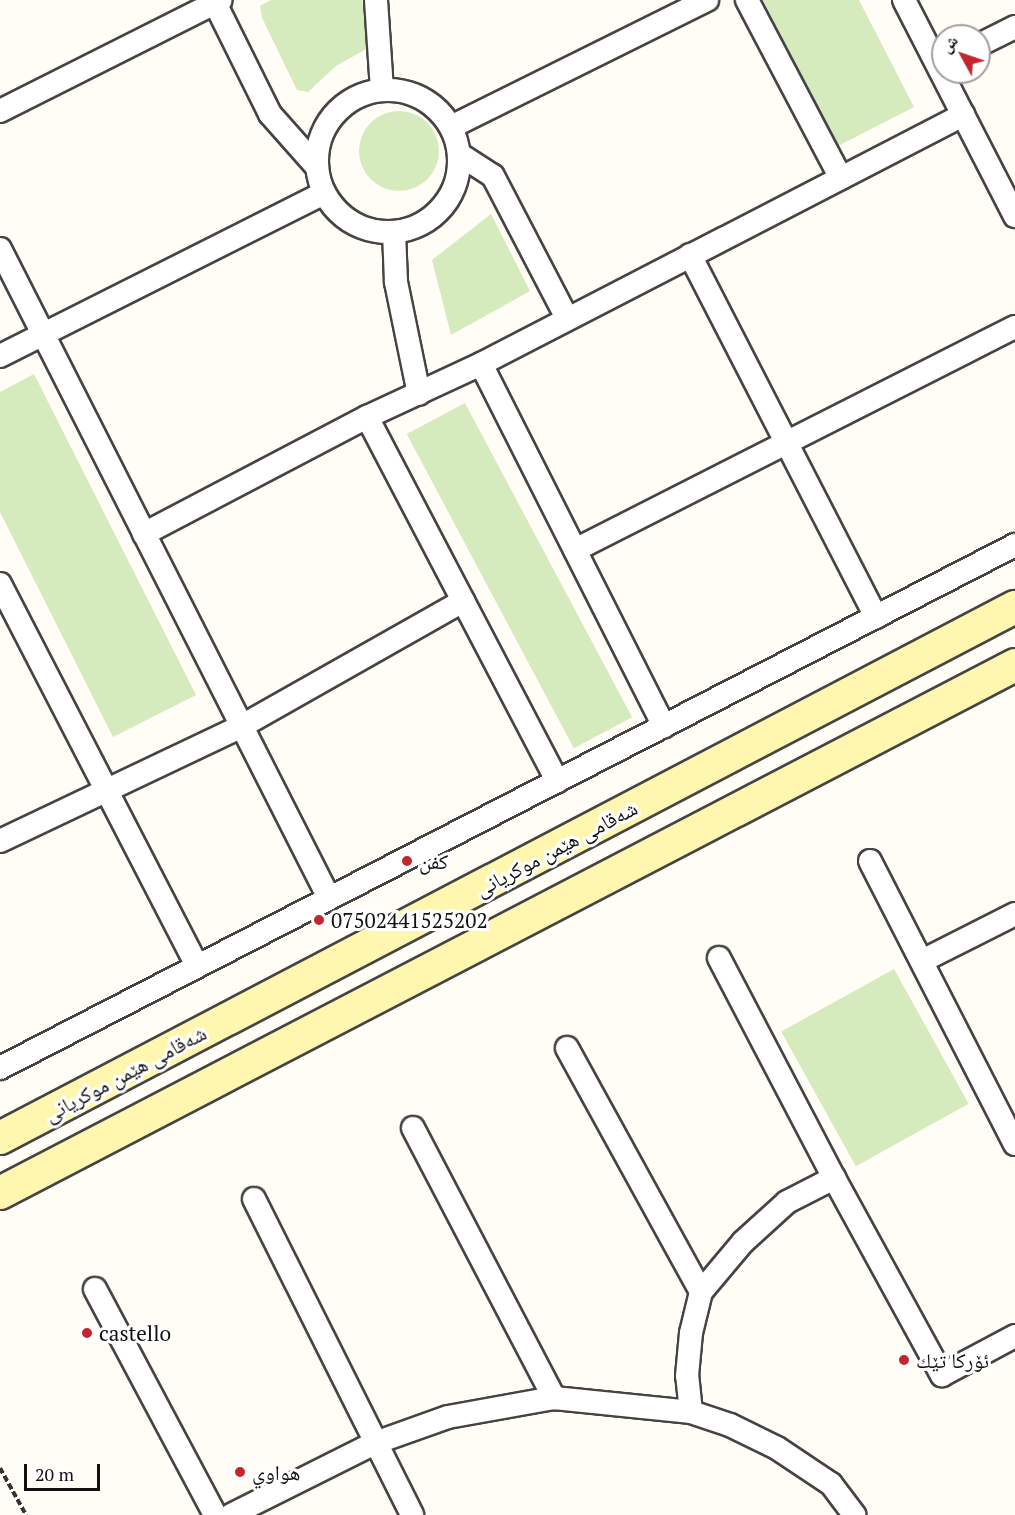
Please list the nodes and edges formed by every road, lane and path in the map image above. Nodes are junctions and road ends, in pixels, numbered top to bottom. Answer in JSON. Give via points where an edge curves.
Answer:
{"nodes":[{"id":1,"x":376,"y":0,"type":"edge"},
{"id":2,"x":707,"y":0,"type":"edge"},
{"id":3,"x":747,"y":0,"type":"edge"},
{"id":4,"x":904,"y":0,"type":"edge"},
{"id":5,"x":218,"y":2,"type":"edge"},
{"id":6,"x":1015,"y":27,"type":"edge"},
{"id":7,"x":991,"y":39,"type":"edge"},
{"id":8,"x":931,"y":49,"type":"edge"},
{"id":9,"x":949,"y":84,"type":"edge"},
{"id":10,"x":382,"y":90,"type":"junction"},
{"id":11,"x":3,"y":102,"type":"edge"},
{"id":12,"x":963,"y":116,"type":"junction"},
{"id":13,"x":451,"y":127,"type":"junction"},
{"id":14,"x":459,"y":154,"type":"junction"},
{"id":15,"x":316,"y":167,"type":"junction"},
{"id":16,"x":841,"y":178,"type":"junction"},
{"id":17,"x":324,"y":193,"type":"junction"},
{"id":18,"x":1015,"y":216,"type":"edge"},
{"id":19,"x":394,"y":232,"type":"junction"},
{"id":20,"x":0,"y":249,"type":"edge"},
{"id":21,"x":690,"y":255,"type":"junction"},
{"id":22,"x":567,"y":318,"type":"junction"},
{"id":23,"x":1015,"y":327,"type":"edge"},
{"id":24,"x":43,"y":336,"type":"junction"},
{"id":25,"x":0,"y":356,"type":"edge"},
{"id":26,"x":481,"y":364,"type":"junction"},
{"id":27,"x":419,"y":394,"type":"junction"},
{"id":28,"x":367,"y":417,"type":"junction"},
{"id":29,"x":787,"y":443,"type":"junction"},
{"id":30,"x":144,"y":534,"type":"junction"},
{"id":31,"x":1015,"y":545,"type":"edge"},
{"id":32,"x":575,"y":550,"type":"junction"},
{"id":33,"x":2,"y":591,"type":"edge"},
{"id":34,"x":463,"y":601,"type":"junction"},
{"id":35,"x":1015,"y":607,"type":"edge"},
{"id":36,"x":876,"y":617,"type":"junction"},
{"id":37,"x":1015,"y":664,"type":"edge"},
{"id":38,"x":242,"y":726,"type":"junction"},
{"id":39,"x":664,"y":726,"type":"junction"},
{"id":40,"x":557,"y":781,"type":"junction"},
{"id":41,"x":106,"y":790,"type":"junction"},
{"id":42,"x":0,"y":841,"type":"edge"},
{"id":43,"x":870,"y":861,"type":"dead end"},
{"id":44,"x":329,"y":898,"type":"junction"},
{"id":45,"x":1015,"y":914,"type":"edge"},
{"id":46,"x":421,"y":918,"type":"junction"},
{"id":47,"x":719,"y":958,"type":"dead end"},
{"id":48,"x":445,"y":960,"type":"junction"},
{"id":49,"x":922,"y":961,"type":"junction"},
{"id":50,"x":197,"y":966,"type":"junction"},
{"id":51,"x":567,"y":1048,"type":"dead end"},
{"id":52,"x":0,"y":1068,"type":"edge"},
{"id":53,"x":1009,"y":1119,"type":"edge"},
{"id":54,"x":413,"y":1128,"type":"dead end"},
{"id":55,"x":0,"y":1138,"type":"edge"},
{"id":56,"x":1015,"y":1144,"type":"edge"},
{"id":57,"x":834,"y":1178,"type":"junction"},
{"id":58,"x":0,"y":1193,"type":"edge"},
{"id":59,"x":254,"y":1199,"type":"dead end"},
{"id":60,"x":95,"y":1288,"type":"dead end"},
{"id":61,"x":701,"y":1292,"type":"junction"},
{"id":62,"x":1015,"y":1336,"type":"edge"},
{"id":63,"x":554,"y":1398,"type":"junction"},
{"id":64,"x":691,"y":1412,"type":"junction"},
{"id":65,"x":375,"y":1443,"type":"junction"},
{"id":66,"x":0,"y":1468,"type":"edge"},
{"id":67,"x":26,"y":1515,"type":"edge"},
{"id":68,"x":215,"y":1515,"type":"edge"},
{"id":69,"x":231,"y":1515,"type":"edge"},
{"id":70,"x":412,"y":1515,"type":"edge"},
{"id":71,"x":854,"y":1515,"type":"edge"}],
"edges":[{"from":1,"to":10,"type":"street"},
{"from":2,"to":13,"type":"street"},
{"from":3,"to":16,"type":"street"},
{"from":4,"to":8,"type":"street"},
{"from":5,"to":11,"type":"street"},
{"from":5,"to":15,"type":"street","via":[[270,114]]},
{"from":6,"to":7,"type":"street"},
{"from":9,"to":12,"type":"street"},
{"from":10,"to":13,"type":"street","via":[[403,91],[422,98]]},
{"from":10,"to":15,"type":"street","via":[[360,95],[341,107],[327,124],[318,145]]},
{"from":12,"to":16,"type":"street"},
{"from":12,"to":18,"type":"street"},
{"from":13,"to":14,"type":"street"},
{"from":14,"to":19,"type":"street","via":[[458,177],[449,198],[435,215],[416,227]]},
{"from":14,"to":22,"type":"street","via":[[493,176]]},
{"from":15,"to":17,"type":"street"},
{"from":16,"to":21,"type":"street"},
{"from":17,"to":19,"type":"street","via":[[336,211],[353,224],[373,231]]},
{"from":17,"to":24,"type":"street"},
{"from":19,"to":27,"type":"street","via":[[396,282]]},
{"from":20,"to":24,"type":"street"},
{"from":21,"to":22,"type":"street"},
{"from":21,"to":29,"type":"street"},
{"from":22,"to":26,"type":"street"},
{"from":23,"to":29,"type":"street"},
{"from":24,"to":25,"type":"street"},
{"from":24,"to":30,"type":"street"},
{"from":26,"to":27,"type":"street"},
{"from":26,"to":32,"type":"street"},
{"from":27,"to":28,"type":"street"},
{"from":28,"to":30,"type":"street"},
{"from":28,"to":34,"type":"street"},
{"from":29,"to":32,"type":"street"},
{"from":29,"to":36,"type":"street"},
{"from":30,"to":38,"type":"street"},
{"from":31,"to":36,"type":"street"},
{"from":32,"to":39,"type":"street"},
{"from":33,"to":41,"type":"street"},
{"from":34,"to":38,"type":"street"},
{"from":34,"to":40,"type":"street"},
{"from":35,"to":46,"type":"street","name":"شەقامی هێمن موکریانی"},
{"from":36,"to":39,"type":"street"},
{"from":37,"to":48,"type":"street"},
{"from":38,"to":41,"type":"street"},
{"from":38,"to":44,"type":"street"},
{"from":39,"to":40,"type":"street"},
{"from":40,"to":44,"type":"street"},
{"from":41,"to":42,"type":"street"},
{"from":41,"to":50,"type":"street"},
{"from":43,"to":49,"type":"street"},
{"from":44,"to":50,"type":"street"},
{"from":45,"to":49,"type":"street"},
{"from":46,"to":48,"type":"street"},
{"from":46,"to":55,"type":"street","name":"شەقامی هێمن موکریانی"},
{"from":47,"to":57,"type":"street"},
{"from":48,"to":58,"type":"street"},
{"from":49,"to":53,"type":"street"},
{"from":50,"to":52,"type":"street"},
{"from":51,"to":61,"type":"street"},
{"from":53,"to":56,"type":"street"},
{"from":54,"to":63,"type":"street"},
{"from":57,"to":61,"type":"street","via":[[787,1202],[743,1242]]},
{"from":57,"to":62,"type":"street","via":[[942,1375]]},
{"from":59,"to":65,"type":"street"},
{"from":60,"to":68,"type":"street"},
{"from":61,"to":64,"type":"street","via":[[691,1333],[687,1376]]},
{"from":63,"to":64,"type":"street"},
{"from":63,"to":65,"type":"street","via":[[448,1417]]},
{"from":64,"to":71,"type":"street","via":[[730,1425],[777,1449],[831,1484]]},
{"from":65,"to":69,"type":"street"},
{"from":65,"to":70,"type":"street"},
{"from":66,"to":67,"type":"path"}]}
